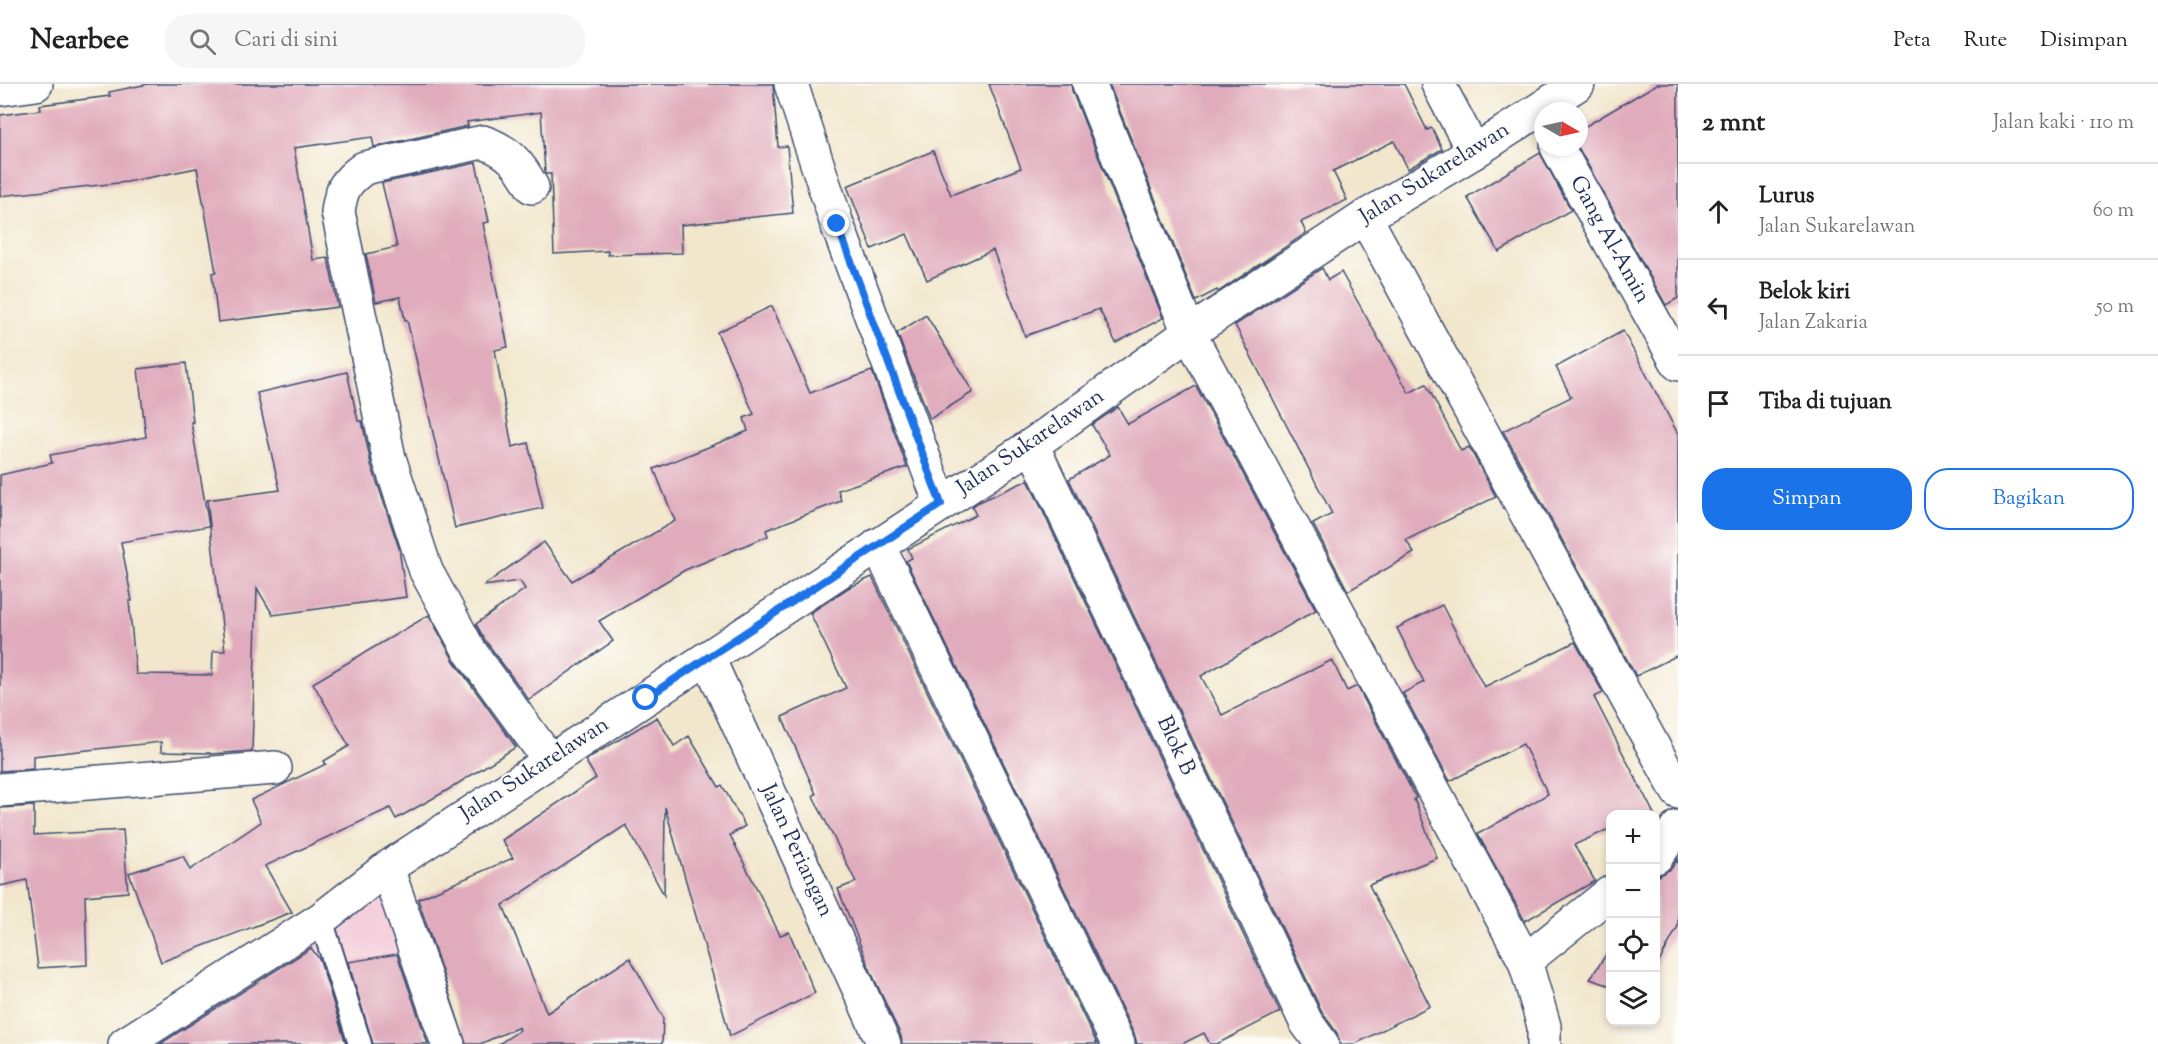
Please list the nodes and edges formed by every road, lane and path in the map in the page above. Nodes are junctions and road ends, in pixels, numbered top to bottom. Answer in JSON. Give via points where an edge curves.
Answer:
{"nodes":[{"id":1,"x":36,"y":84,"type":"edge"},
{"id":2,"x":791,"y":84,"type":"edge"},
{"id":3,"x":1089,"y":84,"type":"edge"},
{"id":4,"x":1438,"y":84,"type":"edge"},
{"id":5,"x":1578,"y":84,"type":"edge"},
{"id":6,"x":0,"y":90,"type":"edge"},
{"id":7,"x":1557,"y":102,"type":"edge"},
{"id":8,"x":1534,"y":119,"type":"edge"},
{"id":9,"x":1474,"y":152,"type":"junction"},
{"id":10,"x":1562,"y":156,"type":"edge"},
{"id":11,"x":532,"y":187,"type":"dead end"},
{"id":12,"x":1365,"y":217,"type":"junction"},
{"id":13,"x":1189,"y":333,"type":"junction"},
{"id":14,"x":1678,"y":364,"type":"edge"},
{"id":15,"x":1032,"y":445,"type":"junction"},
{"id":16,"x":941,"y":504,"type":"junction"},
{"id":17,"x":878,"y":545,"type":"junction"},
{"id":18,"x":708,"y":658,"type":"junction"},
{"id":19,"x":550,"y":761,"type":"junction"},
{"id":20,"x":275,"y":768,"type":"dead end"},
{"id":21,"x":0,"y":790,"type":"edge"},
{"id":22,"x":1678,"y":792,"type":"edge"},
{"id":23,"x":1678,"y":827,"type":"edge"},
{"id":24,"x":1660,"y":851,"type":"edge"},
{"id":25,"x":387,"y":868,"type":"junction"},
{"id":26,"x":1606,"y":897,"type":"edge"},
{"id":27,"x":321,"y":919,"type":"junction"},
{"id":28,"x":1526,"y":961,"type":"junction"},
{"id":29,"x":125,"y":1044,"type":"edge"},
{"id":30,"x":360,"y":1044,"type":"edge"},
{"id":31,"x":448,"y":1044,"type":"edge"},
{"id":32,"x":884,"y":1044,"type":"edge"},
{"id":33,"x":1118,"y":1044,"type":"edge"},
{"id":34,"x":1322,"y":1044,"type":"edge"},
{"id":35,"x":1544,"y":1044,"type":"edge"}],
"edges":[{"from":1,"to":6,"type":"street"},
{"from":2,"to":16,"type":"street","via":[[837,224]]},
{"from":3,"to":13,"type":"street"},
{"from":4,"to":9,"type":"street"},
{"from":5,"to":7,"type":"street","name":"Jalan Sukarelawan"},
{"from":8,"to":9,"type":"street","name":"Jalan Sukarelawan"},
{"from":9,"to":12,"type":"street","name":"Jalan Sukarelawan"},
{"from":10,"to":14,"type":"street","name":"Gang Al-Amin"},
{"from":11,"to":19,"type":"street","via":[[509,154],[483,141],[364,168],[350,178],[341,192],[338,212],[389,458],[426,571],[469,650]]},
{"from":12,"to":13,"type":"street","name":"Jalan Sukarelawan"},
{"from":12,"to":22,"type":"street"},
{"from":13,"to":15,"type":"street","name":"Jalan Sukarelawan"},
{"from":13,"to":28,"type":"street"},
{"from":15,"to":16,"type":"street","name":"Jalan Sukarelawan"},
{"from":15,"to":34,"type":"street","name":"Blok B","via":[[1306,1022]]},
{"from":16,"to":17,"type":"street","name":"Jalan Sukarelawan"},
{"from":17,"to":18,"type":"street","name":"Jalan Sukarelawan"},
{"from":17,"to":33,"type":"street"},
{"from":18,"to":19,"type":"street","name":"Jalan Sukarelawan"},
{"from":18,"to":32,"type":"street","name":"Jalan Periangan"},
{"from":19,"to":25,"type":"street","name":"Jalan Sukarelawan"},
{"from":20,"to":21,"type":"street"},
{"from":23,"to":24,"type":"street"},
{"from":25,"to":27,"type":"street","name":"Jalan Sukarelawan"},
{"from":25,"to":31,"type":"street"},
{"from":26,"to":28,"type":"street"},
{"from":27,"to":29,"type":"street","name":"Jalan Sukarelawan"},
{"from":27,"to":30,"type":"lane"},
{"from":28,"to":35,"type":"street","via":[[1544,1026]]}]}
